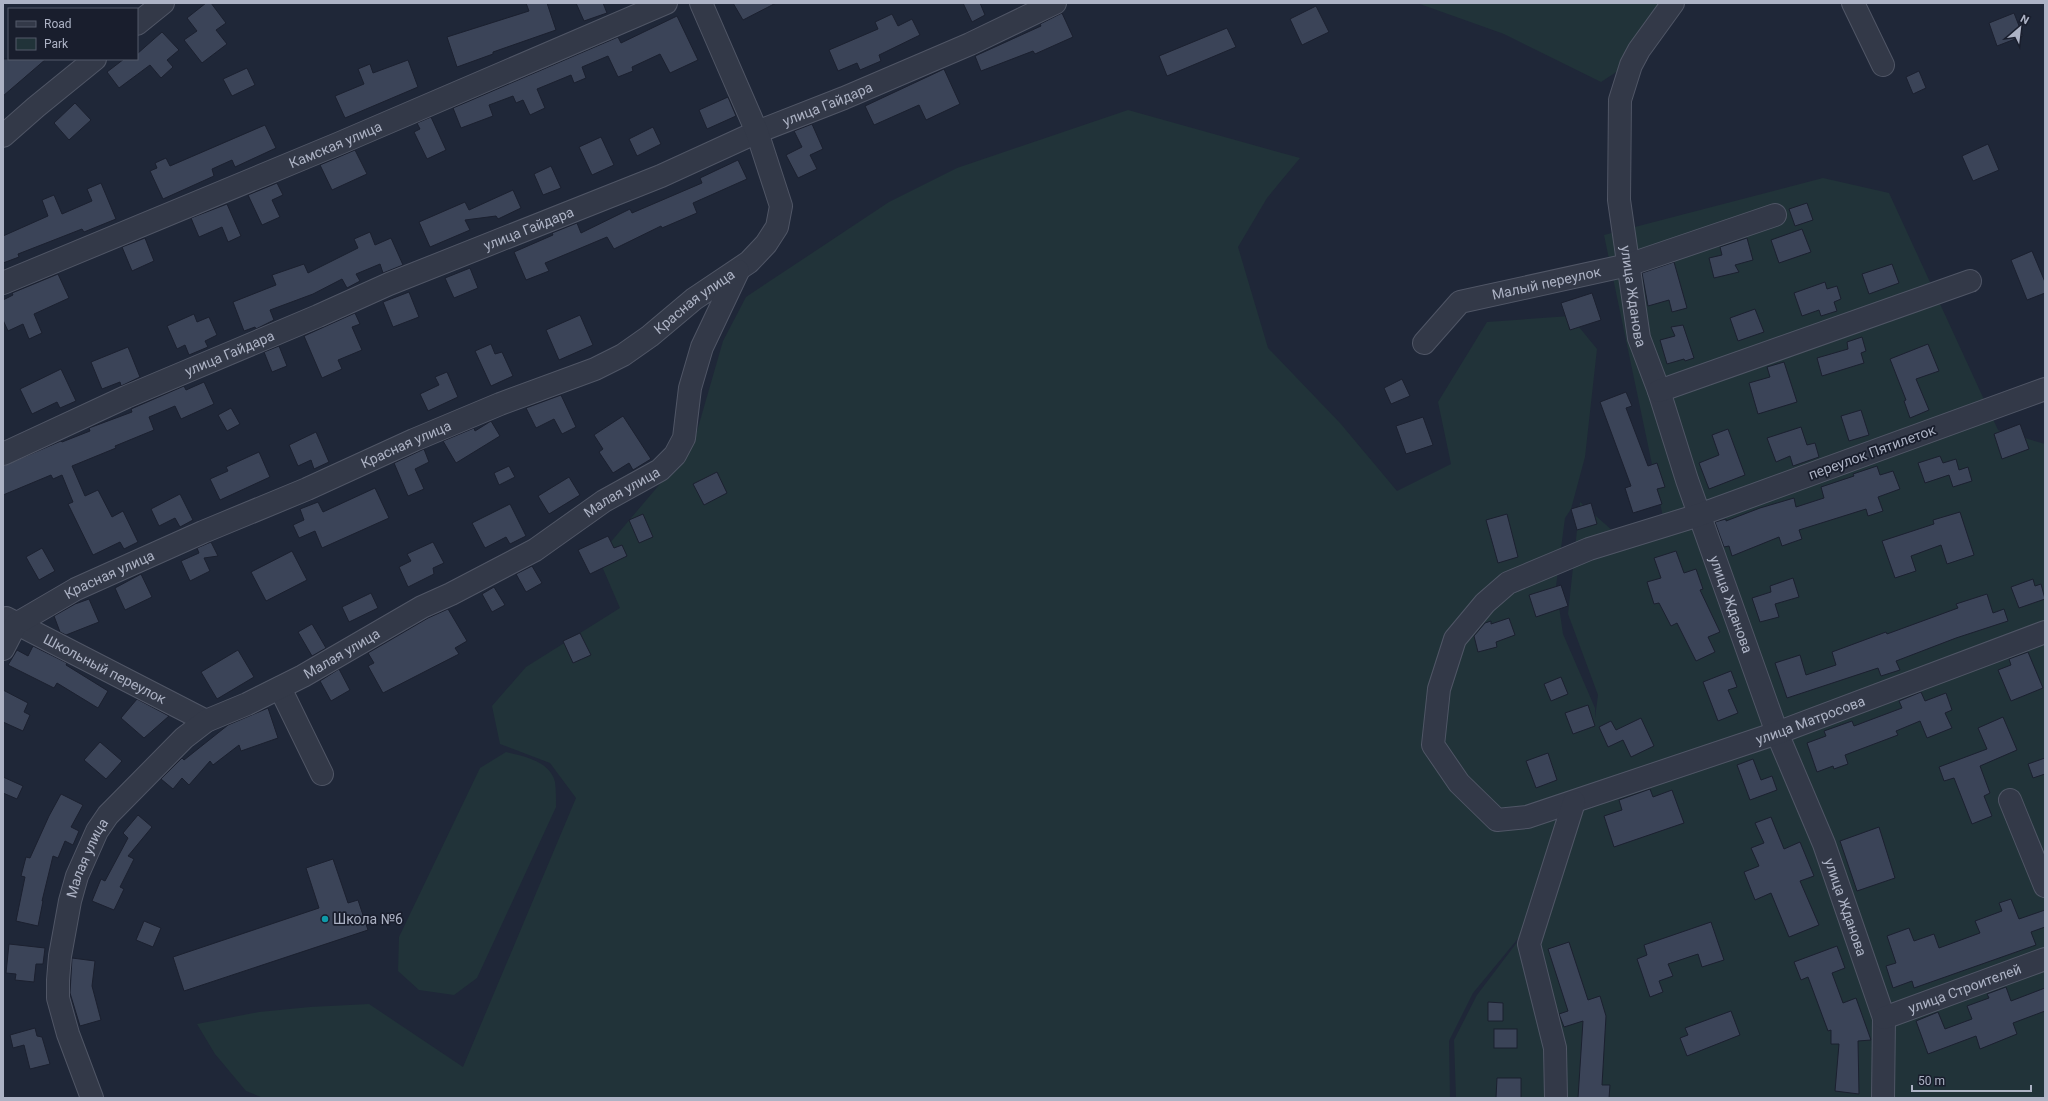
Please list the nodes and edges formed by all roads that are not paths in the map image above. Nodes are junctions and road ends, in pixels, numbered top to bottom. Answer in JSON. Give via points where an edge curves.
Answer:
{"nodes":[{"id":1,"x":162,"y":3,"type":"edge"},
{"id":2,"x":666,"y":3,"type":"edge"},
{"id":3,"x":701,"y":3,"type":"edge"},
{"id":4,"x":1054,"y":3,"type":"edge"},
{"id":5,"x":1673,"y":3,"type":"edge"},
{"id":6,"x":1853,"y":3,"type":"edge"},
{"id":7,"x":138,"y":23,"type":"edge"},
{"id":8,"x":94,"y":60,"type":"edge"},
{"id":9,"x":1883,"y":65,"type":"dead end"},
{"id":10,"x":757,"y":132,"type":"junction"},
{"id":11,"x":3,"y":136,"type":"edge"},
{"id":12,"x":1775,"y":215,"type":"dead end"},
{"id":13,"x":1628,"y":265,"type":"junction"},
{"id":14,"x":738,"y":271,"type":"junction"},
{"id":15,"x":1970,"y":281,"type":"dead end"},
{"id":16,"x":3,"y":283,"type":"edge"},
{"id":17,"x":1424,"y":343,"type":"dead end"},
{"id":18,"x":2045,"y":389,"type":"edge"},
{"id":19,"x":1659,"y":391,"type":"junction"},
{"id":20,"x":3,"y":454,"type":"edge"},
{"id":21,"x":1700,"y":515,"type":"junction"},
{"id":22,"x":10,"y":620,"type":"edge"},
{"id":23,"x":2045,"y":632,"type":"edge"},
{"id":24,"x":1456,"y":639,"type":"joint"},
{"id":25,"x":3,"y":649,"type":"edge"},
{"id":26,"x":280,"y":688,"type":"junction"},
{"id":27,"x":206,"y":721,"type":"junction"},
{"id":28,"x":1777,"y":733,"type":"junction"},
{"id":29,"x":322,"y":774,"type":"dead end"},
{"id":30,"x":2010,"y":800,"type":"dead end"},
{"id":31,"x":1574,"y":802,"type":"junction"},
{"id":32,"x":2045,"y":886,"type":"edge"},
{"id":33,"x":2045,"y":959,"type":"edge"},
{"id":34,"x":1884,"y":1018,"type":"junction"},
{"id":35,"x":92,"y":1098,"type":"edge"},
{"id":36,"x":1556,"y":1098,"type":"edge"},
{"id":37,"x":1883,"y":1098,"type":"edge"}],
"edges":[{"from":1,"to":7,"type":"street"},
{"from":2,"to":16,"type":"street","name":"Камская улица","via":[[340,143]]},
{"from":3,"to":10,"type":"street"},
{"from":4,"to":10,"type":"street","name":"улица Гайдара","via":[[970,44]]},
{"from":5,"to":13,"type":"street","name":"улица Жданова","via":[[1639,50],[1631,65],[1620,100],[1619,200]]},
{"from":6,"to":9,"type":"street"},
{"from":8,"to":11,"type":"street"},
{"from":10,"to":14,"type":"street","name":"Красная улица","via":[[782,206],[777,227],[766,244]]},
{"from":10,"to":20,"type":"street","name":"улица Гайдара","via":[[660,176],[389,284],[126,397]]},
{"from":12,"to":13,"type":"street","name":"Малый переулок"},
{"from":13,"to":17,"type":"street","name":"Малый переулок","via":[[1460,302]]},
{"from":13,"to":19,"type":"street","name":"улица Жданова","via":[[1639,338]]},
{"from":14,"to":22,"type":"street","name":"Красная улица","via":[[694,300],[636,347],[595,369],[500,404],[362,463]]},
{"from":14,"to":26,"type":"street","name":"Малая улица","via":[[702,347],[690,388],[684,438],[675,455],[660,470],[604,501],[535,550],[422,607]]},
{"from":15,"to":19,"type":"street"},
{"from":18,"to":21,"type":"street","name":"переулок Пятилеток"},
{"from":19,"to":21,"type":"street","name":"улица Жданова"},
{"from":21,"to":24,"type":"street","name":"переулок Пятилеток","via":[[1589,549],[1508,583],[1485,603]]},
{"from":21,"to":28,"type":"street","name":"улица Жданова"},
{"from":22,"to":25,"type":"street"},
{"from":22,"to":27,"type":"street","name":"Школьный переулок"},
{"from":23,"to":28,"type":"street","name":"улица Матросова"},
{"from":24,"to":31,"type":"street","name":"улица Матросова","via":[[1439,689],[1433,745],[1459,783],[1497,820],[1527,817]]},
{"from":26,"to":27,"type":"street","name":"Малая улица"},
{"from":26,"to":29,"type":"street"},
{"from":27,"to":35,"type":"street","name":"Малая улица","via":[[178,743],[108,815],[97,831],[77,876],[60,956],[58,998],[68,1034]]},
{"from":28,"to":31,"type":"street","name":"улица Матросова"},
{"from":28,"to":34,"type":"street","name":"улица Жданова","via":[[1824,844]]},
{"from":30,"to":32,"type":"street"},
{"from":31,"to":36,"type":"street","via":[[1529,944],[1555,1048]]},
{"from":33,"to":34,"type":"street","name":"улица Строителей"},
{"from":34,"to":37,"type":"street","name":"улица Жданова"}]}
